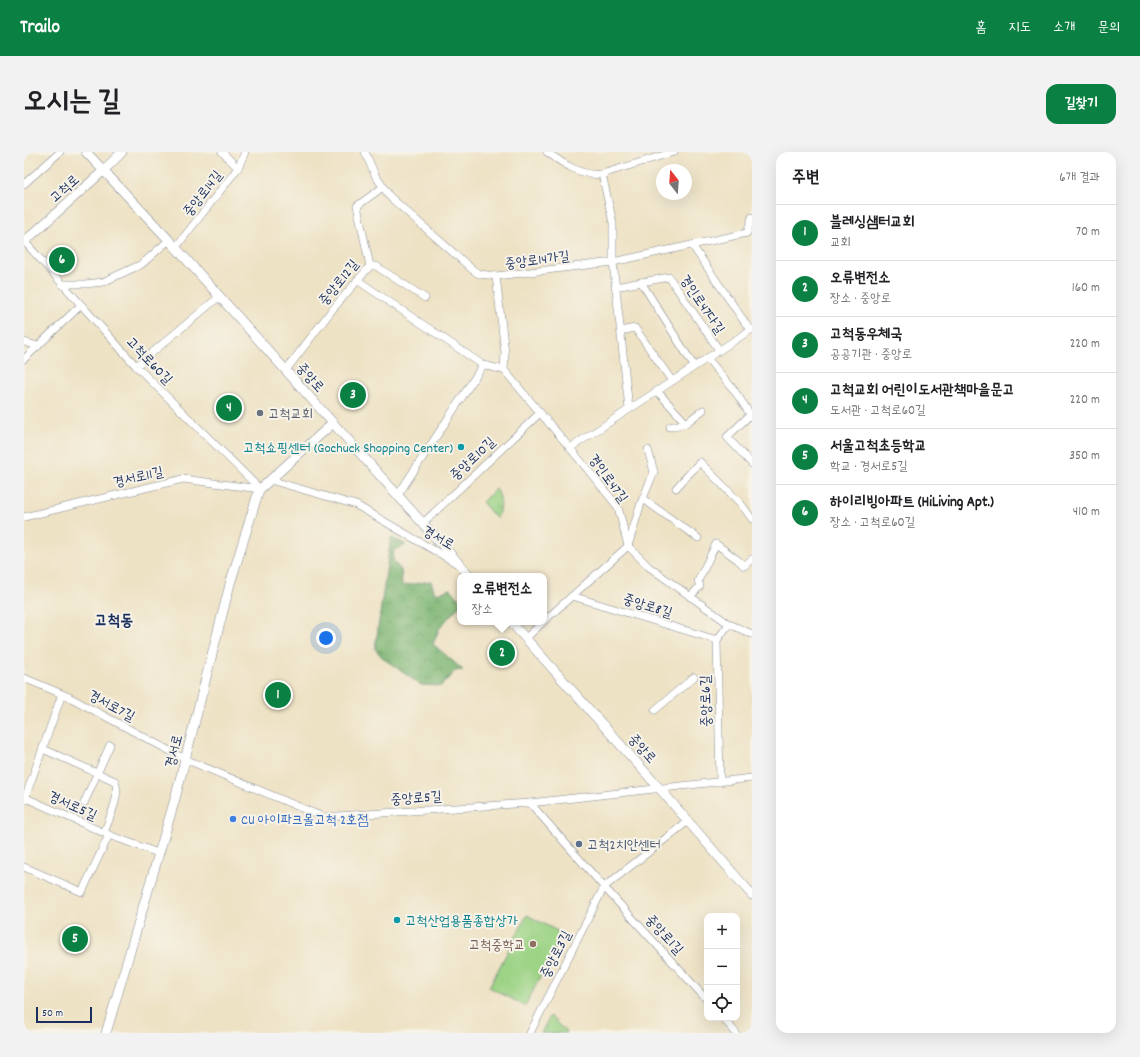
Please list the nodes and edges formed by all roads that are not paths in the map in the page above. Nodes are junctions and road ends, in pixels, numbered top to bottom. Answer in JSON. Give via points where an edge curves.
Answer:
{"nodes":[{"id":1,"x":60,"y":152,"type":"edge"},
{"id":2,"x":86,"y":152,"type":"edge"},
{"id":3,"x":122,"y":152,"type":"edge"},
{"id":4,"x":222,"y":152,"type":"edge"},
{"id":5,"x":245,"y":152,"type":"edge"},
{"id":6,"x":365,"y":152,"type":"edge"},
{"id":7,"x":547,"y":152,"type":"edge"},
{"id":8,"x":674,"y":152,"type":"edge"},
{"id":9,"x":238,"y":168,"type":"junction"},
{"id":10,"x":103,"y":171,"type":"junction"},
{"id":11,"x":602,"y":174,"type":"junction"},
{"id":12,"x":24,"y":184,"type":"edge"},
{"id":13,"x":383,"y":187,"type":"junction"},
{"id":14,"x":752,"y":217,"type":"edge"},
{"id":15,"x":169,"y":240,"type":"junction"},
{"id":16,"x":24,"y":242,"type":"edge"},
{"id":17,"x":692,"y":245,"type":"junction"},
{"id":18,"x":176,"y":247,"type":"junction"},
{"id":19,"x":613,"y":262,"type":"junction"},
{"id":20,"x":370,"y":266,"type":"junction"},
{"id":21,"x":496,"y":276,"type":"junction"},
{"id":22,"x":357,"y":280,"type":"junction"},
{"id":23,"x":641,"y":282,"type":"junction"},
{"id":24,"x":62,"y":284,"type":"junction"},
{"id":25,"x":616,"y":287,"type":"junction"},
{"id":26,"x":220,"y":296,"type":"junction"},
{"id":27,"x":425,"y":298,"type":"dead end"},
{"id":28,"x":81,"y":305,"type":"junction"},
{"id":29,"x":751,"y":329,"type":"edge"},
{"id":30,"x":621,"y":332,"type":"junction"},
{"id":31,"x":24,"y":342,"type":"edge"},
{"id":32,"x":38,"y":346,"type":"junction"},
{"id":33,"x":719,"y":350,"type":"junction"},
{"id":34,"x":707,"y":358,"type":"junction"},
{"id":35,"x":24,"y":359,"type":"edge"},
{"id":36,"x":136,"y":366,"type":"junction"},
{"id":37,"x":483,"y":366,"type":"junction"},
{"id":38,"x":694,"y":366,"type":"junction"},
{"id":39,"x":286,"y":370,"type":"junction"},
{"id":40,"x":504,"y":370,"type":"junction"},
{"id":41,"x":672,"y":381,"type":"junction"},
{"id":42,"x":657,"y":391,"type":"junction"},
{"id":43,"x":629,"y":409,"type":"junction"},
{"id":44,"x":703,"y":410,"type":"dead end"},
{"id":45,"x":540,"y":413,"type":"junction"},
{"id":46,"x":751,"y":416,"type":"edge"},
{"id":47,"x":333,"y":423,"type":"junction"},
{"id":48,"x":686,"y":423,"type":"junction"},
{"id":49,"x":670,"y":427,"type":"dead end"},
{"id":50,"x":570,"y":448,"type":"junction"},
{"id":51,"x":648,"y":450,"type":"dead end"},
{"id":52,"x":752,"y":464,"type":"edge"},
{"id":53,"x":270,"y":480,"type":"junction"},
{"id":54,"x":676,"y":488,"type":"dead end"},
{"id":55,"x":260,"y":489,"type":"junction"},
{"id":56,"x":398,"y":495,"type":"junction"},
{"id":57,"x":643,"y":499,"type":"junction"},
{"id":58,"x":24,"y":517,"type":"edge"},
{"id":59,"x":752,"y":519,"type":"edge"},
{"id":60,"x":423,"y":523,"type":"junction"},
{"id":61,"x":698,"y":538,"type":"dead end"},
{"id":62,"x":628,"y":546,"type":"junction"},
{"id":63,"x":752,"y":559,"type":"edge"},
{"id":64,"x":461,"y":566,"type":"junction"},
{"id":65,"x":467,"y":573,"type":"edge"},
{"id":66,"x":572,"y":596,"type":"junction"},
{"id":67,"x":690,"y":597,"type":"junction"},
{"id":68,"x":547,"y":619,"type":"edge"},
{"id":69,"x":729,"y":624,"type":"junction"},
{"id":70,"x":514,"y":625,"type":"edge"},
{"id":71,"x":541,"y":625,"type":"edge"},
{"id":72,"x":752,"y":634,"type":"edge"},
{"id":73,"x":526,"y":638,"type":"junction"},
{"id":74,"x":717,"y":640,"type":"junction"},
{"id":75,"x":694,"y":677,"type":"dead end"},
{"id":76,"x":24,"y":678,"type":"edge"},
{"id":77,"x":62,"y":694,"type":"junction"},
{"id":78,"x":655,"y":710,"type":"dead end"},
{"id":79,"x":110,"y":745,"type":"dead end"},
{"id":80,"x":43,"y":749,"type":"junction"},
{"id":81,"x":185,"y":759,"type":"junction"},
{"id":82,"x":96,"y":773,"type":"junction"},
{"id":83,"x":752,"y":778,"type":"edge"},
{"id":84,"x":720,"y":782,"type":"junction"},
{"id":85,"x":660,"y":789,"type":"junction"},
{"id":86,"x":25,"y":800,"type":"edge"},
{"id":87,"x":84,"y":803,"type":"dead end"},
{"id":88,"x":530,"y":803,"type":"junction"},
{"id":89,"x":688,"y":821,"type":"junction"},
{"id":90,"x":107,"y":834,"type":"junction"},
{"id":91,"x":158,"y":853,"type":"junction"},
{"id":92,"x":24,"y":867,"type":"edge"},
{"id":93,"x":604,"y":887,"type":"junction"},
{"id":94,"x":752,"y":895,"type":"edge"},
{"id":95,"x":704,"y":997,"type":"edge"},
{"id":96,"x":726,"y":1021,"type":"edge"},
{"id":97,"x":106,"y":1033,"type":"edge"},
{"id":98,"x":530,"y":1033,"type":"edge"},
{"id":99,"x":736,"y":1033,"type":"edge"}],
"edges":[{"from":1,"to":12,"type":"street"},
{"from":2,"to":10,"type":"main road","name":"중앙로"},
{"from":3,"to":10,"type":"main road","name":"고척로"},
{"from":4,"to":9,"type":"street"},
{"from":5,"to":9,"type":"street","name":"중앙로14길"},
{"from":6,"to":13,"type":"street","name":"중앙로14가길"},
{"from":7,"to":11,"type":"street","via":[[563,164],[593,176]]},
{"from":8,"to":11,"type":"street"},
{"from":9,"to":18,"type":"street","name":"중앙로14길"},
{"from":10,"to":15,"type":"main road","name":"중앙로"},
{"from":10,"to":16,"type":"main road","name":"고척로"},
{"from":11,"to":19,"type":"street","via":[[613,223]]},
{"from":13,"to":20,"type":"street","name":"중앙로12길","via":[[357,206]]},
{"from":13,"to":21,"type":"street","name":"중앙로14가길","via":[[390,197],[473,270],[479,274]]},
{"from":14,"to":17,"type":"street","name":"중앙로14가길","via":[[747,233]]},
{"from":15,"to":18,"type":"main road","name":"중앙로"},
{"from":15,"to":24,"type":"street","via":[[142,264],[103,282]]},
{"from":16,"to":24,"type":"street","name":"고척로60길"},
{"from":17,"to":19,"type":"street","name":"중앙로14가길"},
{"from":17,"to":29,"type":"street","name":"경인로47다길"},
{"from":18,"to":26,"type":"main road","name":"중앙로"},
{"from":19,"to":21,"type":"street","name":"중앙로14가길"},
{"from":19,"to":25,"type":"street"},
{"from":20,"to":22,"type":"street","name":"중앙로12길"},
{"from":20,"to":27,"type":"street","via":[[376,266]]},
{"from":21,"to":40,"type":"street","via":[[505,352]]},
{"from":22,"to":37,"type":"street"},
{"from":22,"to":39,"type":"street","name":"중앙로12길"},
{"from":23,"to":25,"type":"street","name":"경인로47다길"},
{"from":23,"to":33,"type":"street","name":"경인로47다길","via":[[669,277]]},
{"from":23,"to":38,"type":"street"},
{"from":24,"to":28,"type":"street","name":"고척로60길"},
{"from":25,"to":30,"type":"street"},
{"from":26,"to":36,"type":"street"},
{"from":26,"to":39,"type":"main road","name":"중앙로"},
{"from":28,"to":32,"type":"street"},
{"from":28,"to":36,"type":"street","name":"고척로60길"},
{"from":29,"to":33,"type":"street","name":"경인로47다길"},
{"from":30,"to":41,"type":"street","via":[[635,328]]},
{"from":30,"to":43,"type":"street"},
{"from":31,"to":32,"type":"street"},
{"from":32,"to":35,"type":"street"},
{"from":33,"to":34,"type":"street","name":"경인로47다길"},
{"from":34,"to":38,"type":"street","name":"경인로47다길"},
{"from":34,"to":46,"type":"street","via":[[734,390]]},
{"from":36,"to":55,"type":"street","name":"고척로60길"},
{"from":37,"to":40,"type":"street"},
{"from":37,"to":56,"type":"street"},
{"from":38,"to":41,"type":"street","name":"경인로47다길"},
{"from":39,"to":47,"type":"main road","name":"중앙로"},
{"from":40,"to":45,"type":"street","name":"경인로47길"},
{"from":41,"to":42,"type":"street","name":"경인로47다길"},
{"from":42,"to":43,"type":"street","name":"경인로47다길"},
{"from":42,"to":48,"type":"street"},
{"from":43,"to":50,"type":"street","name":"경인로47다길"},
{"from":44,"to":48,"type":"street"},
{"from":45,"to":50,"type":"street","name":"경인로47길"},
{"from":45,"to":60,"type":"street","name":"중앙로10길"},
{"from":46,"to":52,"type":"street","via":[[727,437]]},
{"from":47,"to":53,"type":"main road"},
{"from":47,"to":56,"type":"main road","name":"중앙로"},
{"from":48,"to":49,"type":"street"},
{"from":50,"to":62,"type":"street","name":"경인로47길","via":[[618,507]]},
{"from":51,"to":57,"type":"street","via":[[654,472]]},
{"from":53,"to":55,"type":"main road"},
{"from":53,"to":64,"type":"street","name":"경서로","via":[[356,505]]},
{"from":54,"to":59,"type":"street","via":[[700,462]]},
{"from":55,"to":58,"type":"street","name":"경서로11길","via":[[183,479]]},
{"from":55,"to":81,"type":"main road","name":"경서로","via":[[230,584]]},
{"from":56,"to":60,"type":"main road","name":"중앙로"},
{"from":57,"to":61,"type":"street"},
{"from":57,"to":62,"type":"street"},
{"from":60,"to":64,"type":"main road","name":"중앙로"},
{"from":62,"to":66,"type":"street"},
{"from":62,"to":67,"type":"street","via":[[649,567]]},
{"from":63,"to":67,"type":"street","via":[[744,566],[716,544],[698,581],[700,586]]},
{"from":64,"to":65,"type":"main road","name":"중앙로"},
{"from":66,"to":68,"type":"street"},
{"from":66,"to":74,"type":"street","name":"중앙로8길"},
{"from":67,"to":69,"type":"street"},
{"from":69,"to":72,"type":"street"},
{"from":69,"to":74,"type":"street"},
{"from":70,"to":73,"type":"main road","name":"중앙로"},
{"from":71,"to":73,"type":"street"},
{"from":73,"to":85,"type":"main road","name":"중앙로"},
{"from":74,"to":84,"type":"street","name":"중앙로6길"},
{"from":75,"to":78,"type":"street"},
{"from":76,"to":77,"type":"street","name":"경서로7길"},
{"from":77,"to":80,"type":"street"},
{"from":77,"to":81,"type":"street","name":"경서로7길"},
{"from":79,"to":82,"type":"street"},
{"from":80,"to":82,"type":"street"},
{"from":80,"to":86,"type":"street"},
{"from":81,"to":88,"type":"street","name":"중앙로5길","via":[[322,817]]},
{"from":81,"to":91,"type":"main road","name":"경서로"},
{"from":82,"to":87,"type":"street"},
{"from":82,"to":90,"type":"street","via":[[115,781],[117,787]]},
{"from":83,"to":84,"type":"street"},
{"from":84,"to":85,"type":"street"},
{"from":85,"to":88,"type":"street","name":"중앙로5길"},
{"from":85,"to":89,"type":"main road","name":"중앙로"},
{"from":86,"to":90,"type":"street","name":"경서로5길"},
{"from":88,"to":93,"type":"street"},
{"from":89,"to":93,"type":"street","name":"중앙로3길"},
{"from":89,"to":94,"type":"main road","name":"중앙로"},
{"from":90,"to":91,"type":"street","name":"경서로5길"},
{"from":90,"to":92,"type":"street","name":"경서로5길","via":[[82,892]]},
{"from":91,"to":97,"type":"main road","name":"경서로"},
{"from":93,"to":95,"type":"street","name":"중앙로1길"},
{"from":93,"to":98,"type":"street","name":"중앙로3길"},
{"from":96,"to":99,"type":"street"}]}
